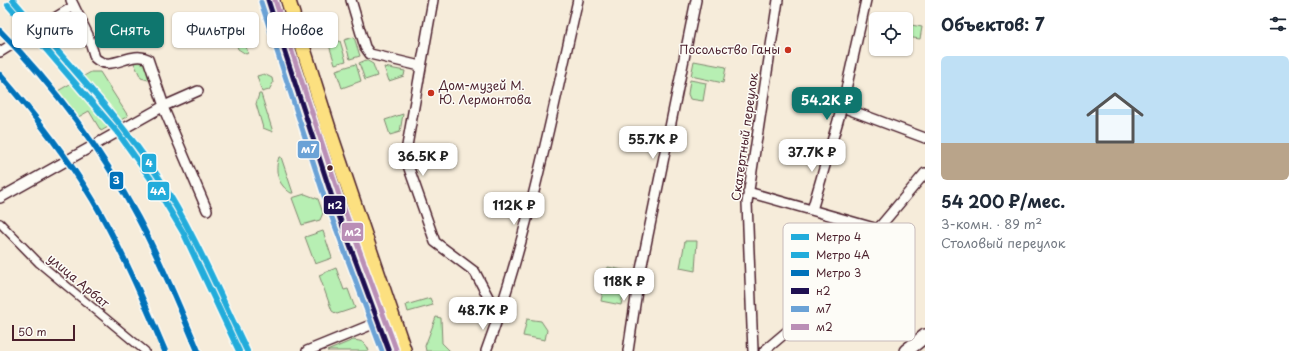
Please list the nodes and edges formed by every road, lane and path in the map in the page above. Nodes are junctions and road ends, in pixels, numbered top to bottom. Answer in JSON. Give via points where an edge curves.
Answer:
{"nodes":[{"id":1,"x":268,"y":0,"type":"edge"},
{"id":2,"x":288,"y":0,"type":"edge"},
{"id":3,"x":351,"y":0,"type":"edge"},
{"id":4,"x":433,"y":0,"type":"edge"},
{"id":5,"x":578,"y":0,"type":"edge"},
{"id":6,"x":696,"y":0,"type":"edge"},
{"id":7,"x":778,"y":0,"type":"edge"},
{"id":8,"x":866,"y":0,"type":"edge"},
{"id":9,"x":73,"y":3,"type":"edge"},
{"id":10,"x":0,"y":52,"type":"edge"},
{"id":11,"x":420,"y":66,"type":"junction"},
{"id":12,"x":198,"y":91,"type":"dead end"},
{"id":13,"x":163,"y":106,"type":"junction"},
{"id":14,"x":842,"y":107,"type":"junction"},
{"id":15,"x":925,"y":138,"type":"edge"},
{"id":16,"x":925,"y":173,"type":"edge"},
{"id":17,"x":748,"y":192,"type":"junction"},
{"id":18,"x":0,"y":198,"type":"edge"},
{"id":19,"x":207,"y":210,"type":"dead end"},
{"id":20,"x":812,"y":210,"type":"junction"},
{"id":21,"x":855,"y":223,"type":"edge"},
{"id":22,"x":884,"y":223,"type":"edge"},
{"id":23,"x":0,"y":224,"type":"edge"},
{"id":24,"x":498,"y":318,"type":"junction"},
{"id":25,"x":378,"y":322,"type":"junction"},
{"id":26,"x":783,"y":335,"type":"edge"},
{"id":27,"x":925,"y":336,"type":"edge"},
{"id":28,"x":145,"y":351,"type":"edge"},
{"id":29,"x":307,"y":351,"type":"edge"},
{"id":30,"x":389,"y":351,"type":"edge"},
{"id":31,"x":404,"y":351,"type":"edge"},
{"id":32,"x":486,"y":351,"type":"edge"},
{"id":33,"x":628,"y":351,"type":"edge"},
{"id":34,"x":753,"y":351,"type":"edge"},
{"id":35,"x":764,"y":351,"type":"edge"},
{"id":36,"x":906,"y":351,"type":"edge"}],
"edges":[{"from":1,"to":25,"type":"main road","via":[[327,183]]},
{"from":2,"to":31,"type":"main road"},
{"from":3,"to":11,"type":"street","via":[[365,47],[370,54]]},
{"from":4,"to":11,"type":"street"},
{"from":5,"to":24,"type":"street","via":[[525,224]]},
{"from":6,"to":33,"type":"street","via":[[638,284]]},
{"from":7,"to":17,"type":"street","name":"Скатертный переулок"},
{"from":8,"to":14,"type":"street"},
{"from":9,"to":10,"type":"street"},
{"from":9,"to":13,"type":"street","via":[[88,35],[95,58],[107,64],[137,57],[148,59]]},
{"from":11,"to":24,"type":"street","via":[[406,161],[436,242],[475,272]]},
{"from":12,"to":13,"type":"street"},
{"from":13,"to":18,"type":"street"},
{"from":13,"to":19,"type":"street"},
{"from":14,"to":15,"type":"street"},
{"from":14,"to":20,"type":"street"},
{"from":16,"to":22,"type":"street"},
{"from":17,"to":20,"type":"street"},
{"from":17,"to":34,"type":"street","name":"Скатертный переулок"},
{"from":20,"to":21,"type":"street"},
{"from":23,"to":28,"type":"street","name":"улица Арбат","via":[[39,263]]},
{"from":24,"to":32,"type":"street"},
{"from":25,"to":29,"type":"street"},
{"from":25,"to":30,"type":"main road"},
{"from":26,"to":35,"type":"street"},
{"from":27,"to":36,"type":"main road"}]}
